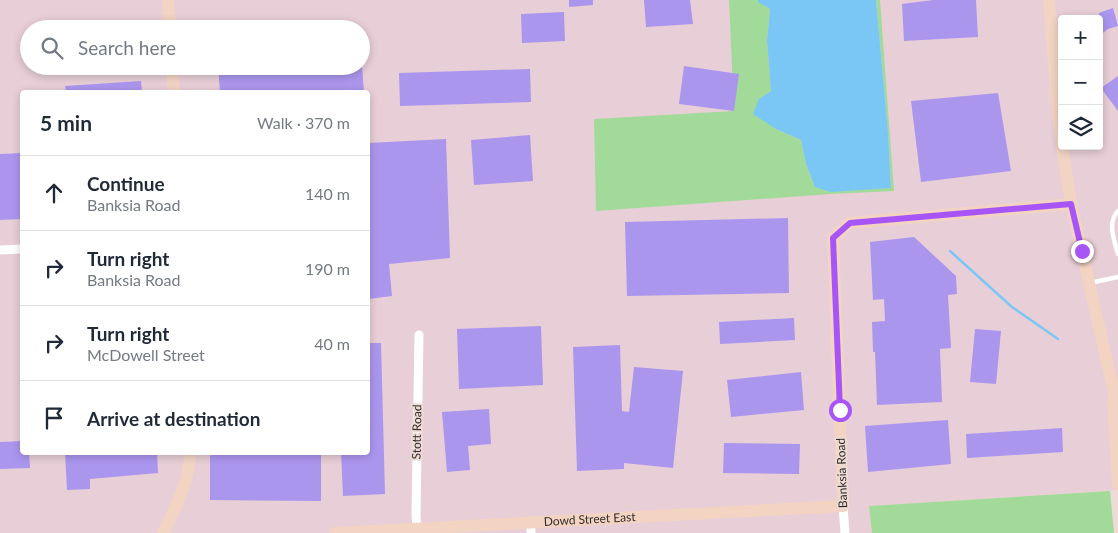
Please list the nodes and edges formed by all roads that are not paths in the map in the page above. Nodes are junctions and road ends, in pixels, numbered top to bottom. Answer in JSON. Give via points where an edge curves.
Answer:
{"nodes":[{"id":1,"x":168,"y":0,"type":"edge"},
{"id":2,"x":1049,"y":0,"type":"edge"},
{"id":3,"x":169,"y":20,"type":"edge"},
{"id":4,"x":173,"y":75,"type":"edge"},
{"id":5,"x":174,"y":90,"type":"edge"},
{"id":6,"x":1058,"y":116,"type":"edge"},
{"id":7,"x":1063,"y":150,"type":"edge"},
{"id":8,"x":1071,"y":204,"type":"junction"},
{"id":9,"x":1118,"y":210,"type":"edge"},
{"id":10,"x":20,"y":248,"type":"edge"},
{"id":11,"x":0,"y":250,"type":"edge"},
{"id":12,"x":1118,"y":254,"type":"edge"},
{"id":13,"x":1118,"y":277,"type":"edge"},
{"id":14,"x":1089,"y":283,"type":"junction"},
{"id":15,"x":418,"y":336,"type":"dead end"},
{"id":16,"x":1112,"y":387,"type":"junction"},
{"id":17,"x":1118,"y":410,"type":"edge"},
{"id":18,"x":190,"y":455,"type":"edge"},
{"id":19,"x":1118,"y":484,"type":"edge"},
{"id":20,"x":843,"y":506,"type":"junction"},
{"id":21,"x":531,"y":527,"type":"edge"},
{"id":22,"x":417,"y":528,"type":"junction"},
{"id":23,"x":163,"y":533,"type":"edge"},
{"id":24,"x":335,"y":533,"type":"edge"},
{"id":25,"x":845,"y":533,"type":"edge"}],
"edges":[{"from":1,"to":3,"type":"street"},
{"from":2,"to":6,"type":"street"},
{"from":4,"to":5,"type":"street"},
{"from":7,"to":8,"type":"street"},
{"from":8,"to":14,"type":"street"},
{"from":8,"to":20,"type":"street","name":"Banksia Road","via":[[850,223],[833,238]]},
{"from":9,"to":12,"type":"lane","via":[[1112,224]]},
{"from":10,"to":11,"type":"street"},
{"from":13,"to":14,"type":"lane"},
{"from":14,"to":16,"type":"street"},
{"from":15,"to":22,"type":"street","name":"Stott Road"},
{"from":16,"to":17,"type":"street"},
{"from":16,"to":19,"type":"street"},
{"from":18,"to":23,"type":"street","via":[[188,473]]},
{"from":20,"to":21,"type":"street","name":"Dowd Street East"},
{"from":20,"to":25,"type":"street","name":"Banksia Road"},
{"from":21,"to":22,"type":"street","name":"Dowd Street East"},
{"from":22,"to":24,"type":"street","name":"Dowd Street East"}]}
